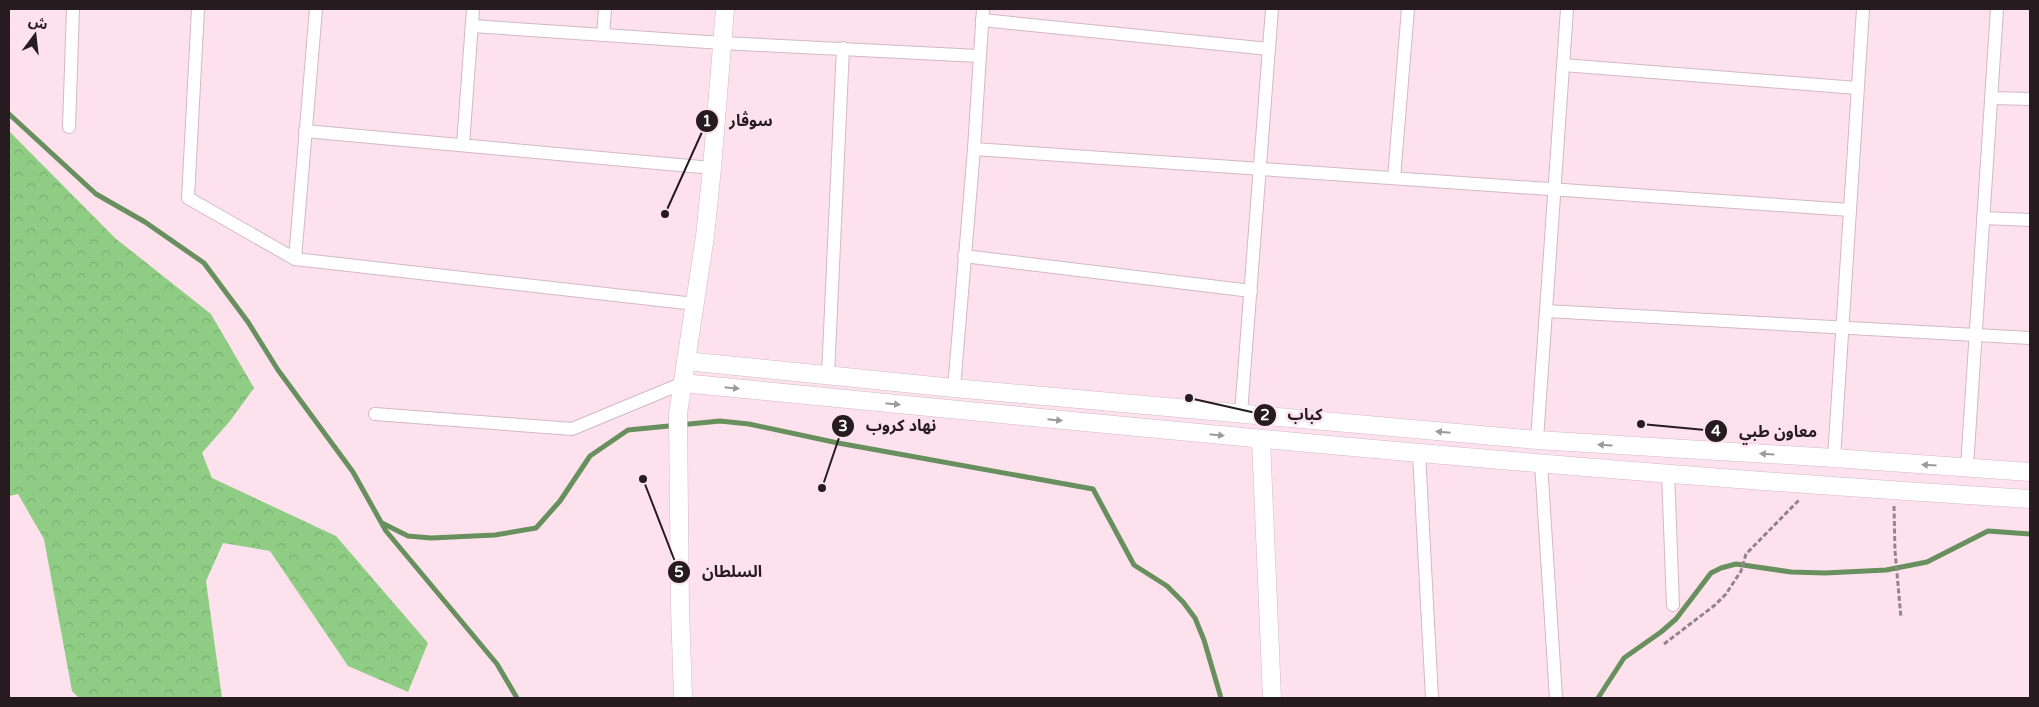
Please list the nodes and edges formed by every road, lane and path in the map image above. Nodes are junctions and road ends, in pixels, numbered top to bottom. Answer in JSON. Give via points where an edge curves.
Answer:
{"nodes":[{"id":1,"x":73,"y":9,"type":"edge"},
{"id":2,"x":198,"y":9,"type":"edge"},
{"id":3,"x":316,"y":9,"type":"edge"},
{"id":4,"x":473,"y":9,"type":"edge"},
{"id":5,"x":605,"y":9,"type":"edge"},
{"id":6,"x":725,"y":9,"type":"edge"},
{"id":7,"x":1272,"y":9,"type":"edge"},
{"id":8,"x":1408,"y":9,"type":"edge"},
{"id":9,"x":1567,"y":9,"type":"edge"},
{"id":10,"x":1863,"y":9,"type":"edge"},
{"id":11,"x":1996,"y":9,"type":"edge"},
{"id":12,"x":982,"y":14,"type":"edge"},
{"id":13,"x":472,"y":26,"type":"junction"},
{"id":14,"x":603,"y":35,"type":"junction"},
{"id":15,"x":722,"y":43,"type":"junction"},
{"id":16,"x":843,"y":48,"type":"junction"},
{"id":17,"x":1269,"y":49,"type":"junction"},
{"id":18,"x":979,"y":56,"type":"junction"},
{"id":19,"x":1563,"y":64,"type":"junction"},
{"id":20,"x":1857,"y":88,"type":"junction"},
{"id":21,"x":1991,"y":98,"type":"junction"},
{"id":22,"x":2030,"y":99,"type":"edge"},
{"id":23,"x":69,"y":127,"type":"dead end"},
{"id":24,"x":305,"y":131,"type":"junction"},
{"id":25,"x":463,"y":145,"type":"junction"},
{"id":26,"x":974,"y":149,"type":"junction"},
{"id":27,"x":712,"y":168,"type":"junction"},
{"id":28,"x":1260,"y":169,"type":"junction"},
{"id":29,"x":1394,"y":178,"type":"junction"},
{"id":30,"x":1555,"y":190,"type":"junction"},
{"id":31,"x":1850,"y":210,"type":"junction"},
{"id":32,"x":1983,"y":218,"type":"junction"},
{"id":33,"x":2030,"y":220,"type":"edge"},
{"id":34,"x":964,"y":256,"type":"junction"},
{"id":35,"x":294,"y":259,"type":"junction"},
{"id":36,"x":1251,"y":291,"type":"junction"},
{"id":37,"x":695,"y":304,"type":"junction"},
{"id":38,"x":1546,"y":311,"type":"junction"},
{"id":39,"x":1842,"y":327,"type":"junction"},
{"id":40,"x":1976,"y":335,"type":"junction"},
{"id":41,"x":2030,"y":338,"type":"edge"},
{"id":42,"x":686,"y":361,"type":"junction"},
{"id":43,"x":808,"y":373,"type":"junction"},
{"id":44,"x":828,"y":375,"type":"junction"},
{"id":45,"x":683,"y":383,"type":"junction"},
{"id":46,"x":954,"y":388,"type":"junction"},
{"id":47,"x":806,"y":395,"type":"junction"},
{"id":48,"x":1241,"y":413,"type":"junction"},
{"id":49,"x":375,"y":414,"type":"dead end"},
{"id":50,"x":1261,"y":440,"type":"junction"},
{"id":51,"x":1537,"y":440,"type":"junction"},
{"id":52,"x":1630,"y":446,"type":"junction"},
{"id":53,"x":1419,"y":453,"type":"junction"},
{"id":54,"x":1834,"y":458,"type":"junction"},
{"id":55,"x":1541,"y":463,"type":"junction"},
{"id":56,"x":1967,"y":467,"type":"junction"},
{"id":57,"x":1629,"y":471,"type":"junction"},
{"id":58,"x":2030,"y":472,"type":"edge"},
{"id":59,"x":1668,"y":473,"type":"junction"},
{"id":60,"x":1812,"y":484,"type":"junction"},
{"id":61,"x":1894,"y":491,"type":"junction"},
{"id":62,"x":2030,"y":499,"type":"edge"},
{"id":63,"x":1673,"y":605,"type":"dead end"},
{"id":64,"x":1901,"y":618,"type":"dead end"},
{"id":65,"x":1664,"y":644,"type":"dead end"},
{"id":66,"x":684,"y":698,"type":"edge"},
{"id":67,"x":1272,"y":698,"type":"edge"},
{"id":68,"x":1432,"y":698,"type":"edge"},
{"id":69,"x":1556,"y":698,"type":"edge"}],
"edges":[{"from":1,"to":23,"type":"street"},
{"from":2,"to":35,"type":"street","via":[[188,198]]},
{"from":3,"to":24,"type":"street"},
{"from":4,"to":13,"type":"street"},
{"from":5,"to":14,"type":"street"},
{"from":6,"to":15,"type":"main road"},
{"from":7,"to":17,"type":"street"},
{"from":8,"to":29,"type":"street"},
{"from":9,"to":19,"type":"street"},
{"from":10,"to":20,"type":"street"},
{"from":11,"to":21,"type":"street"},
{"from":12,"to":17,"type":"street"},
{"from":12,"to":18,"type":"street"},
{"from":13,"to":14,"type":"street"},
{"from":13,"to":25,"type":"street"},
{"from":14,"to":15,"type":"street"},
{"from":15,"to":16,"type":"street"},
{"from":15,"to":27,"type":"main road"},
{"from":16,"to":18,"type":"street"},
{"from":16,"to":44,"type":"street"},
{"from":17,"to":28,"type":"street"},
{"from":18,"to":26,"type":"street"},
{"from":19,"to":20,"type":"street"},
{"from":19,"to":30,"type":"street"},
{"from":20,"to":31,"type":"street"},
{"from":21,"to":22,"type":"street"},
{"from":21,"to":32,"type":"street"},
{"from":24,"to":25,"type":"street"},
{"from":24,"to":35,"type":"street"},
{"from":25,"to":27,"type":"street"},
{"from":26,"to":28,"type":"street"},
{"from":26,"to":34,"type":"street"},
{"from":27,"to":37,"type":"main road"},
{"from":28,"to":29,"type":"street"},
{"from":28,"to":36,"type":"street"},
{"from":29,"to":30,"type":"street"},
{"from":30,"to":31,"type":"street"},
{"from":30,"to":38,"type":"street"},
{"from":31,"to":39,"type":"street"},
{"from":32,"to":33,"type":"street"},
{"from":32,"to":40,"type":"street"},
{"from":34,"to":36,"type":"street"},
{"from":34,"to":46,"type":"street"},
{"from":35,"to":37,"type":"street"},
{"from":36,"to":48,"type":"street"},
{"from":37,"to":42,"type":"main road"},
{"from":38,"to":39,"type":"street"},
{"from":38,"to":51,"type":"street"},
{"from":39,"to":40,"type":"street"},
{"from":39,"to":54,"type":"street"},
{"from":40,"to":41,"type":"street"},
{"from":40,"to":56,"type":"street"},
{"from":42,"to":43,"type":"main road"},
{"from":42,"to":45,"type":"main road"},
{"from":43,"to":44,"type":"main road"},
{"from":43,"to":47,"type":"main road"},
{"from":44,"to":46,"type":"main road"},
{"from":45,"to":47,"type":"main road","one_way":true},
{"from":45,"to":49,"type":"street","via":[[572,429]]},
{"from":45,"to":66,"type":"main road","via":[[677,435]]},
{"from":46,"to":48,"type":"main road"},
{"from":47,"to":50,"type":"main road","one_way":true},
{"from":51,"to":48,"type":"main road","one_way":true},
{"from":50,"to":53,"type":"main road"},
{"from":50,"to":67,"type":"main road"},
{"from":52,"to":51,"type":"main road","one_way":true},
{"from":54,"to":52,"type":"main road","one_way":true},
{"from":52,"to":57,"type":"main road"},
{"from":53,"to":55,"type":"main road"},
{"from":53,"to":68,"type":"street"},
{"from":56,"to":54,"type":"main road","one_way":true},
{"from":55,"to":57,"type":"main road"},
{"from":55,"to":69,"type":"street"},
{"from":56,"to":58,"type":"main road"},
{"from":57,"to":59,"type":"main road"},
{"from":59,"to":60,"type":"main road"},
{"from":59,"to":63,"type":"street"},
{"from":60,"to":61,"type":"main road"},
{"from":60,"to":65,"type":"path","via":[[1746,554],[1740,571],[1721,600]]},
{"from":61,"to":62,"type":"main road"},
{"from":61,"to":64,"type":"path"}]}
